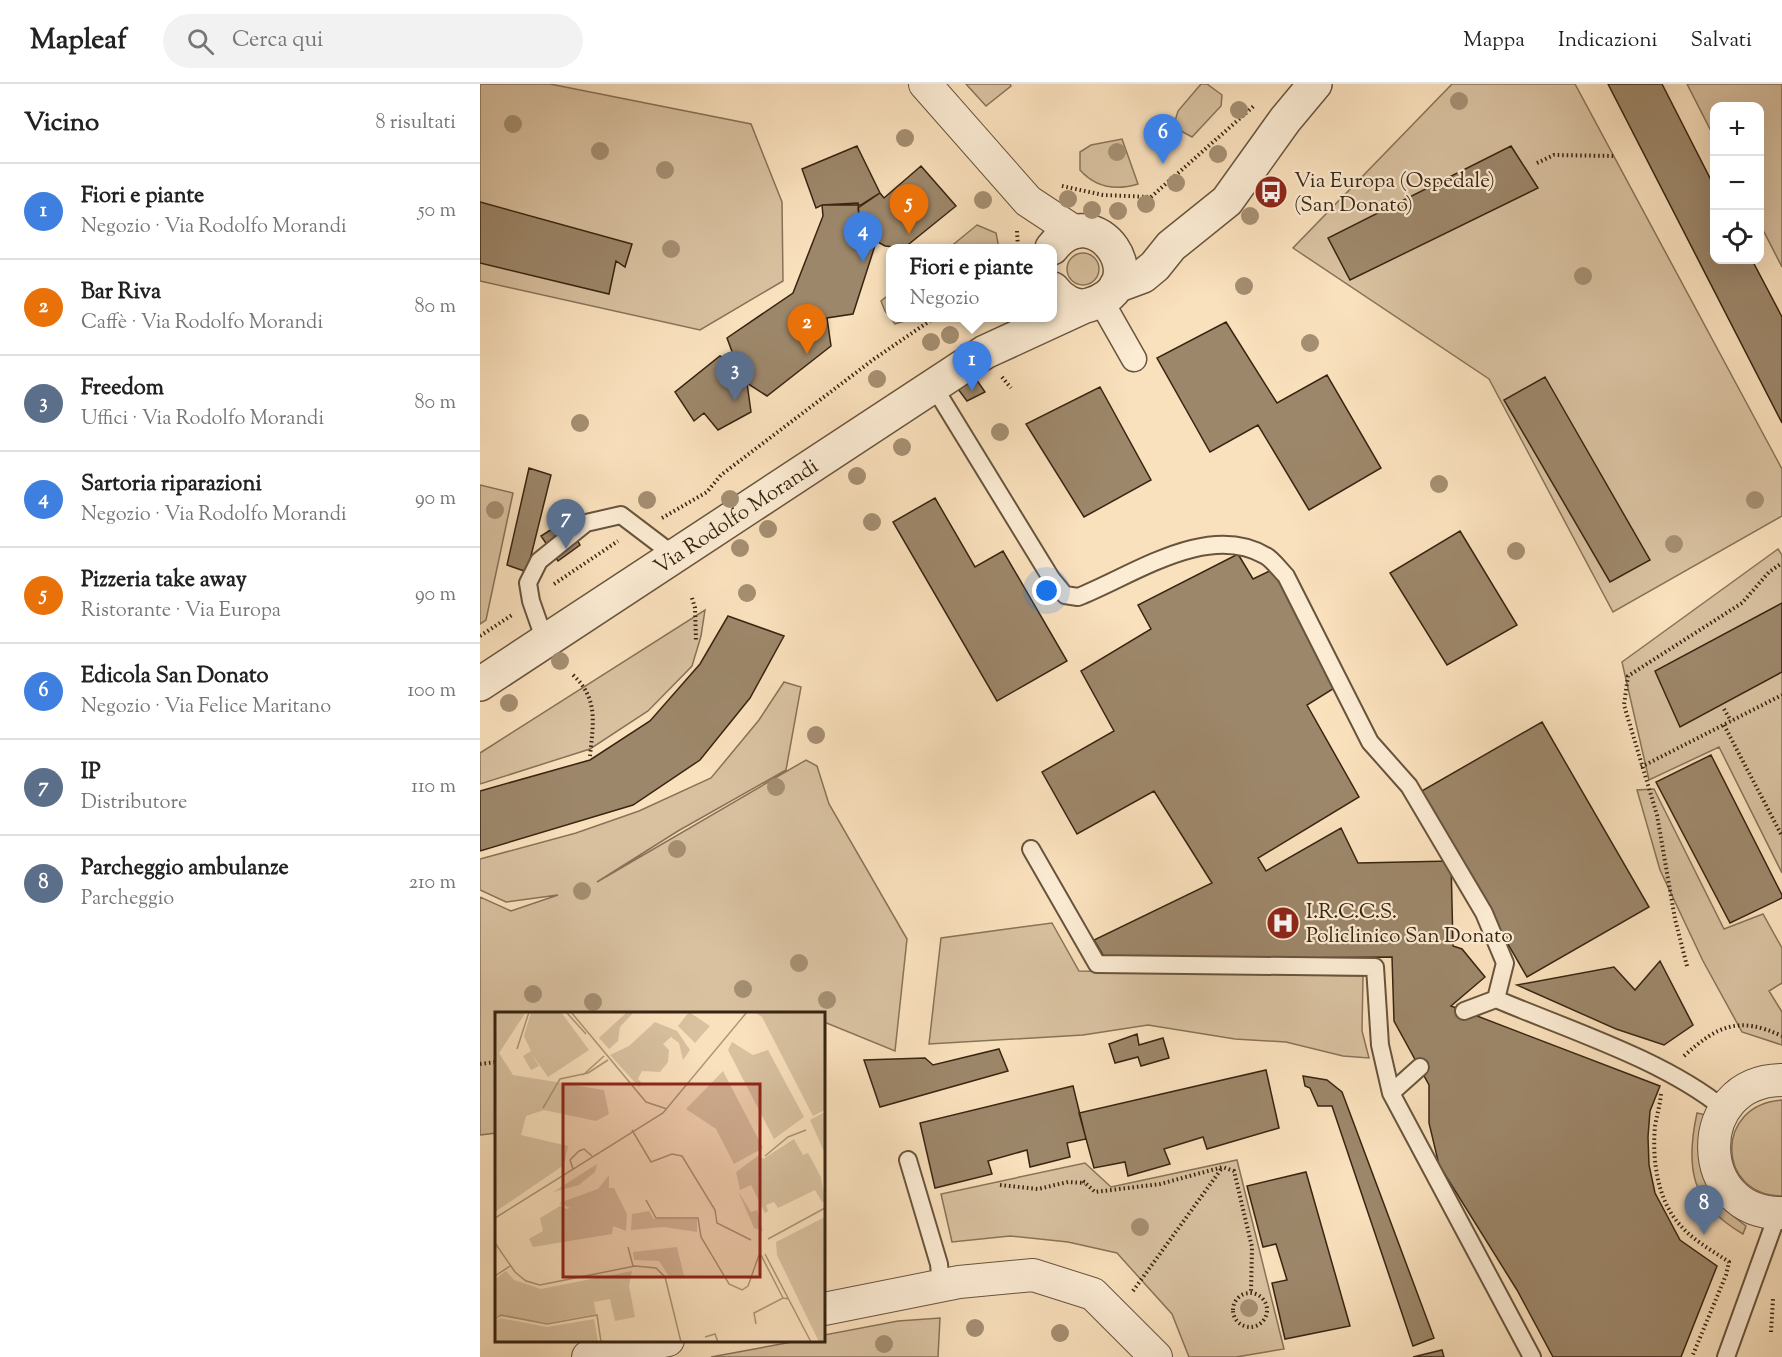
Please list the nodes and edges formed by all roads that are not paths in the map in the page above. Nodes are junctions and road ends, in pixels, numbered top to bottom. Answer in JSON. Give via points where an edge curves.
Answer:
{"nodes":[{"id":1,"x":925,"y":84,"type":"edge"},
{"id":2,"x":1315,"y":84,"type":"edge"},
{"id":3,"x":1040,"y":193,"type":"junction"},
{"id":4,"x":1064,"y":240,"type":"edge"},
{"id":5,"x":1108,"y":241,"type":"junction"},
{"id":6,"x":1044,"y":244,"type":"edge"},
{"id":7,"x":1171,"y":246,"type":"junction"},
{"id":8,"x":1057,"y":295,"type":"edge"},
{"id":9,"x":1101,"y":298,"type":"junction"},
{"id":10,"x":1057,"y":319,"type":"edge"},
{"id":11,"x":1019,"y":322,"type":"edge"},
{"id":12,"x":1050,"y":322,"type":"edge"},
{"id":13,"x":992,"y":349,"type":"junction"},
{"id":14,"x":1134,"y":359,"type":"dead end"},
{"id":15,"x":934,"y":387,"type":"junction"},
{"id":16,"x":675,"y":556,"type":"junction"},
{"id":17,"x":545,"y":641,"type":"junction"},
{"id":18,"x":480,"y":684,"type":"edge"},
{"id":19,"x":1031,"y":849,"type":"dead end"},
{"id":20,"x":1496,"y":999,"type":"junction"},
{"id":21,"x":1464,"y":1011,"type":"dead end"},
{"id":22,"x":1420,"y":1067,"type":"dead end"},
{"id":23,"x":1782,"y":1080,"type":"edge"},
{"id":24,"x":1391,"y":1094,"type":"junction"},
{"id":25,"x":1724,"y":1109,"type":"junction"},
{"id":26,"x":908,"y":1160,"type":"dead end"},
{"id":27,"x":1780,"y":1213,"type":"edge"},
{"id":28,"x":941,"y":1286,"type":"junction"},
{"id":29,"x":825,"y":1309,"type":"edge"},
{"id":30,"x":663,"y":1342,"type":"edge"},
{"id":31,"x":588,"y":1357,"type":"edge"},
{"id":32,"x":1156,"y":1357,"type":"edge"},
{"id":33,"x":1532,"y":1357,"type":"edge"},
{"id":34,"x":1726,"y":1357,"type":"edge"}],
"edges":[{"from":1,"to":3,"type":"street"},
{"from":2,"to":7,"type":"street","name":"Via Rodolfo Morandi","via":[[1227,201]]},
{"from":3,"to":4,"type":"street"},
{"from":3,"to":6,"type":"street"},
{"from":4,"to":5,"type":"street","via":[[1087,231]]},
{"from":5,"to":7,"type":"street","via":[[1136,250]]},
{"from":5,"to":9,"type":"street","via":[[1120,262]]},
{"from":7,"to":9,"type":"street","name":"Via Rodolfo Morandi","via":[[1143,276]]},
{"from":8,"to":9,"type":"street","via":[[1071,304]]},
{"from":9,"to":10,"type":"street","name":"Via Rodolfo Morandi"},
{"from":9,"to":14,"type":"street"},
{"from":11,"to":13,"type":"street","name":"Via Rodolfo Morandi"},
{"from":12,"to":13,"type":"street","name":"Via Rodolfo Morandi"},
{"from":13,"to":15,"type":"street","name":"Via Rodolfo Morandi"},
{"from":15,"to":16,"type":"street","name":"Via Rodolfo Morandi"},
{"from":15,"to":20,"type":"lane","via":[[1065,595],[1078,597],[1163,558],[1202,546],[1237,545],[1267,556],[1286,576],[1370,742],[1409,786],[1484,913],[1505,963]]},
{"from":16,"to":17,"type":"street","name":"Via Rodolfo Morandi"},
{"from":16,"to":17,"type":"lane","via":[[621,515],[586,523],[540,561],[528,583]]},
{"from":17,"to":18,"type":"street","name":"Via Rodolfo Morandi"},
{"from":19,"to":24,"type":"lane","via":[[1097,964],[1375,967],[1380,1045]]},
{"from":20,"to":21,"type":"lane"},
{"from":20,"to":25,"type":"lane","via":[[1667,1071]]},
{"from":22,"to":24,"type":"lane"},
{"from":23,"to":25,"type":"street","via":[[1748,1088]]},
{"from":24,"to":33,"type":"lane"},
{"from":25,"to":27,"type":"street","via":[[1713,1148],[1721,1177],[1749,1205]]},
{"from":26,"to":28,"type":"lane","via":[[939,1264]]},
{"from":27,"to":34,"type":"lane"},
{"from":28,"to":29,"type":"street"},
{"from":28,"to":32,"type":"street","via":[[1033,1275],[1093,1294]]},
{"from":30,"to":31,"type":"street"}]}
